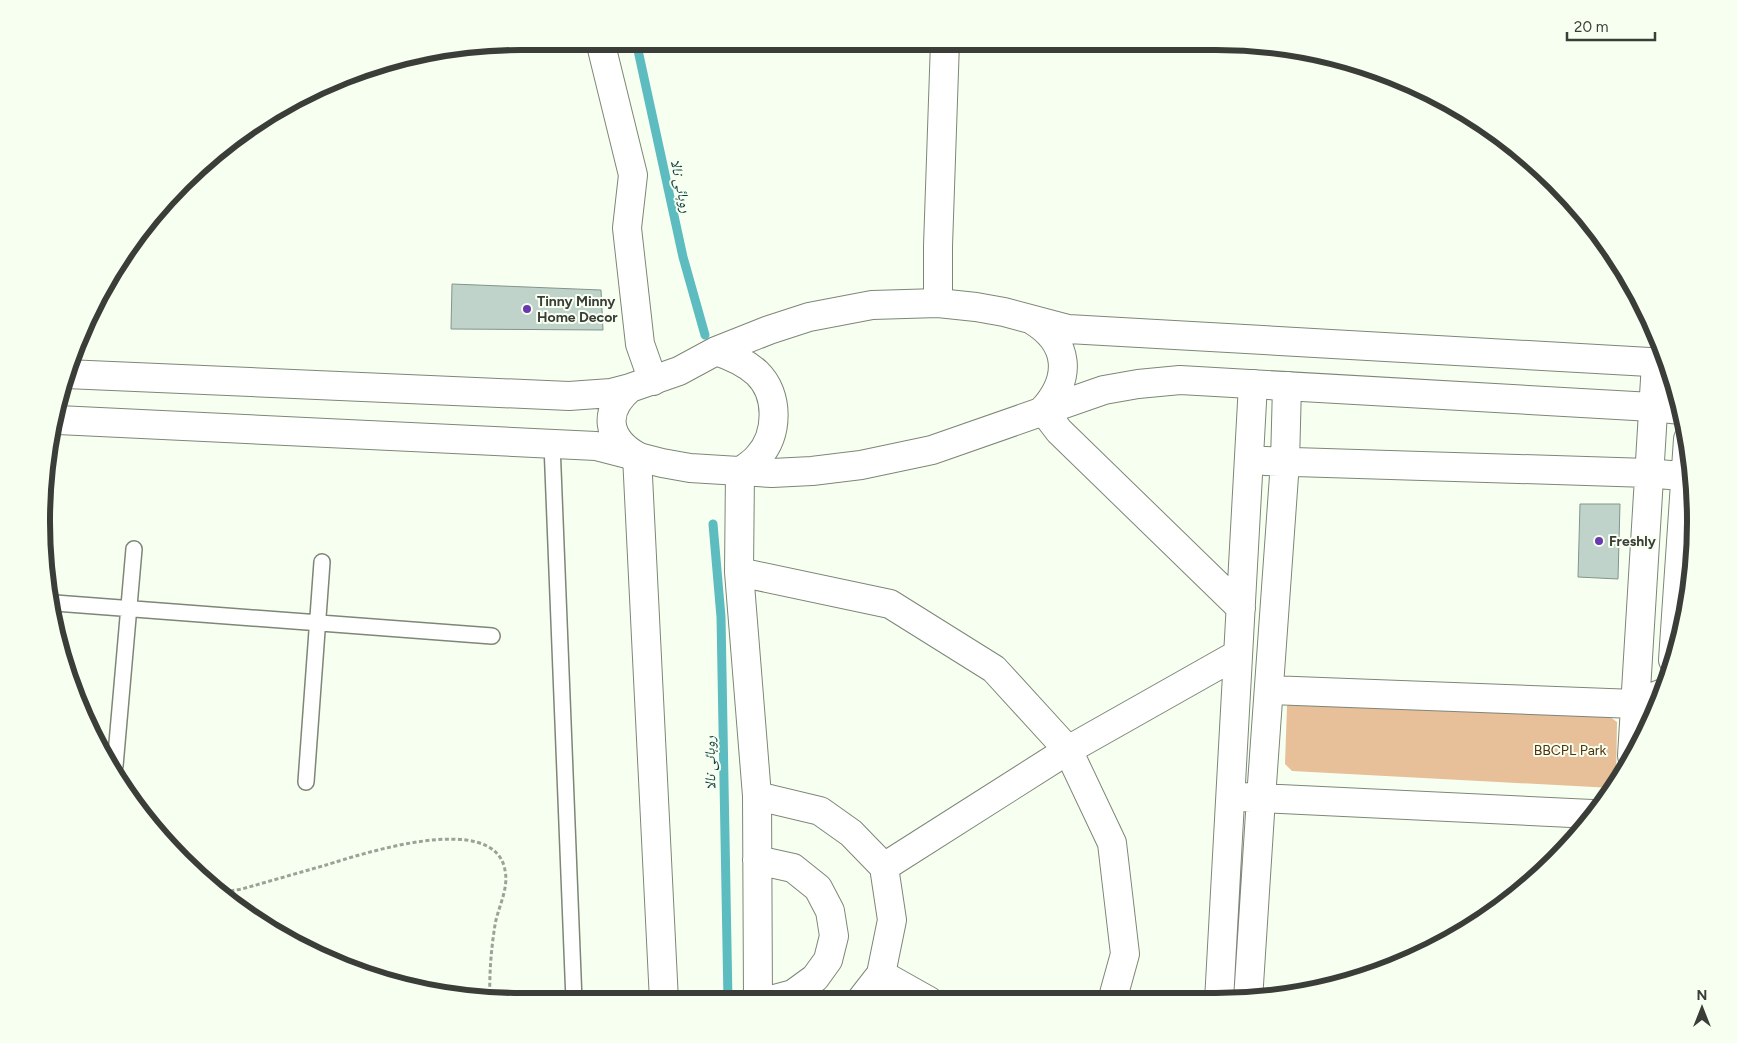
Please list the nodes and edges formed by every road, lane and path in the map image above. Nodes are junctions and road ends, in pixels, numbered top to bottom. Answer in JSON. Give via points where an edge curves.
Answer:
{"nodes":[{"id":1,"x":602,"y":50,"type":"edge"},
{"id":2,"x":946,"y":50,"type":"edge"},
{"id":3,"x":938,"y":303,"type":"junction"},
{"id":4,"x":1030,"y":319,"type":"junction"},
{"id":5,"x":716,"y":351,"type":"junction"},
{"id":6,"x":1659,"y":363,"type":"edge"},
{"id":7,"x":1660,"y":366,"type":"edge"},
{"id":8,"x":74,"y":374,"type":"edge"},
{"id":9,"x":642,"y":384,"type":"junction"},
{"id":10,"x":1253,"y":384,"type":"junction"},
{"id":11,"x":1287,"y":386,"type":"junction"},
{"id":12,"x":1652,"y":407,"type":"junction"},
{"id":13,"x":1673,"y":409,"type":"edge"},
{"id":14,"x":1043,"y":410,"type":"junction"},
{"id":15,"x":61,"y":420,"type":"edge"},
{"id":16,"x":552,"y":444,"type":"junction"},
{"id":17,"x":636,"y":456,"type":"junction"},
{"id":18,"x":1249,"y":460,"type":"junction"},
{"id":19,"x":1285,"y":462,"type":"junction"},
{"id":20,"x":740,"y":472,"type":"junction"},
{"id":21,"x":1648,"y":473,"type":"junction"},
{"id":22,"x":1685,"y":477,"type":"edge"},
{"id":23,"x":1686,"y":498,"type":"edge"},
{"id":24,"x":134,"y":549,"type":"dead end"},
{"id":25,"x":322,"y":562,"type":"dead end"},
{"id":26,"x":739,"y":572,"type":"junction"},
{"id":27,"x":57,"y":602,"type":"edge"},
{"id":28,"x":129,"y":608,"type":"junction"},
{"id":29,"x":1241,"y":608,"type":"junction"},
{"id":30,"x":1676,"y":621,"type":"edge"},
{"id":31,"x":317,"y":623,"type":"junction"},
{"id":32,"x":492,"y":636,"type":"dead end"},
{"id":33,"x":1238,"y":654,"type":"junction"},
{"id":34,"x":1269,"y":690,"type":"junction"},
{"id":35,"x":1653,"y":697,"type":"edge"},
{"id":36,"x":1635,"y":704,"type":"junction"},
{"id":37,"x":1633,"y":740,"type":"edge"},
{"id":38,"x":1068,"y":750,"type":"junction"},
{"id":39,"x":115,"y":761,"type":"edge"},
{"id":40,"x":306,"y":782,"type":"dead end"},
{"id":41,"x":757,"y":796,"type":"junction"},
{"id":42,"x":1230,"y":796,"type":"junction"},
{"id":43,"x":1260,"y":798,"type":"junction"},
{"id":44,"x":1586,"y":814,"type":"edge"},
{"id":45,"x":757,"y":860,"type":"junction"},
{"id":46,"x":884,"y":867,"type":"junction"},
{"id":47,"x":229,"y":891,"type":"edge"},
{"id":48,"x":881,"y":974,"type":"junction"},
{"id":49,"x":490,"y":992,"type":"edge"},
{"id":50,"x":1248,"y":992,"type":"edge"},
{"id":51,"x":574,"y":993,"type":"edge"},
{"id":52,"x":664,"y":993,"type":"edge"},
{"id":53,"x":758,"y":993,"type":"edge"},
{"id":54,"x":795,"y":993,"type":"edge"},
{"id":55,"x":866,"y":993,"type":"edge"},
{"id":56,"x":915,"y":993,"type":"edge"},
{"id":57,"x":1114,"y":993,"type":"edge"},
{"id":58,"x":1219,"y":993,"type":"edge"}],
"edges":[{"from":1,"to":9,"type":"street","via":[[633,175],[627,228]]},
{"from":2,"to":3,"type":"street"},
{"from":3,"to":4,"type":"street","via":[[976,307]]},
{"from":3,"to":5,"type":"street","via":[[872,305],[817,315]]},
{"from":4,"to":6,"type":"street","via":[[1080,330]]},
{"from":4,"to":14,"type":"street","via":[[1044,327],[1061,353],[1063,369],[1060,384],[1054,398]]},
{"from":5,"to":9,"type":"street","via":[[679,371]]},
{"from":5,"to":20,"type":"street","via":[[740,360],[758,374],[770,393],[774,416],[770,438],[758,457]]},
{"from":7,"to":12,"type":"street"},
{"from":8,"to":9,"type":"street","via":[[569,396],[611,393]]},
{"from":9,"to":17,"type":"street","via":[[620,397],[613,410],[611,424],[615,438]]},
{"from":10,"to":11,"type":"street"},
{"from":10,"to":14,"type":"street","via":[[1180,380],[1138,384],[1104,390]]},
{"from":10,"to":18,"type":"street"},
{"from":11,"to":12,"type":"street"},
{"from":11,"to":19,"type":"street"},
{"from":12,"to":13,"type":"street"},
{"from":12,"to":21,"type":"street"},
{"from":14,"to":20,"type":"street","via":[[932,450],[861,465],[812,471]]},
{"from":14,"to":29,"type":"street","via":[[1059,432]]},
{"from":15,"to":16,"type":"street"},
{"from":16,"to":17,"type":"street","via":[[596,446]]},
{"from":16,"to":51,"type":"lane"},
{"from":17,"to":20,"type":"street","via":[[690,468]]},
{"from":17,"to":52,"type":"street"},
{"from":18,"to":19,"type":"street"},
{"from":18,"to":29,"type":"street"},
{"from":19,"to":21,"type":"street"},
{"from":19,"to":34,"type":"street"},
{"from":20,"to":26,"type":"street"},
{"from":21,"to":22,"type":"street"},
{"from":21,"to":36,"type":"street"},
{"from":23,"to":30,"type":"street"},
{"from":24,"to":28,"type":"lane"},
{"from":25,"to":31,"type":"lane"},
{"from":26,"to":38,"type":"street","via":[[890,604],[994,669]]},
{"from":26,"to":41,"type":"street"},
{"from":27,"to":28,"type":"lane"},
{"from":28,"to":31,"type":"lane"},
{"from":28,"to":39,"type":"lane"},
{"from":29,"to":33,"type":"street"},
{"from":31,"to":32,"type":"lane"},
{"from":31,"to":40,"type":"lane"},
{"from":33,"to":38,"type":"street"},
{"from":33,"to":42,"type":"street"},
{"from":34,"to":36,"type":"street"},
{"from":34,"to":43,"type":"street"},
{"from":35,"to":36,"type":"street"},
{"from":36,"to":37,"type":"street"},
{"from":38,"to":46,"type":"street"},
{"from":38,"to":57,"type":"street","via":[[1112,843],[1125,954]]},
{"from":41,"to":45,"type":"street"},
{"from":41,"to":46,"type":"street","via":[[820,811],[851,833]]},
{"from":42,"to":43,"type":"street"},
{"from":42,"to":58,"type":"street"},
{"from":43,"to":44,"type":"street"},
{"from":43,"to":50,"type":"street"},
{"from":45,"to":53,"type":"street"},
{"from":45,"to":54,"type":"street","via":[[793,868],[818,888],[830,912],[834,936],[828,960],[815,978]]},
{"from":46,"to":48,"type":"street","via":[[892,920]]},
{"from":47,"to":49,"type":"path","via":[[420,841],[453,839],[482,844],[499,854],[505,870],[505,888],[495,924]]},
{"from":48,"to":55,"type":"street"},
{"from":48,"to":56,"type":"street"}]}
